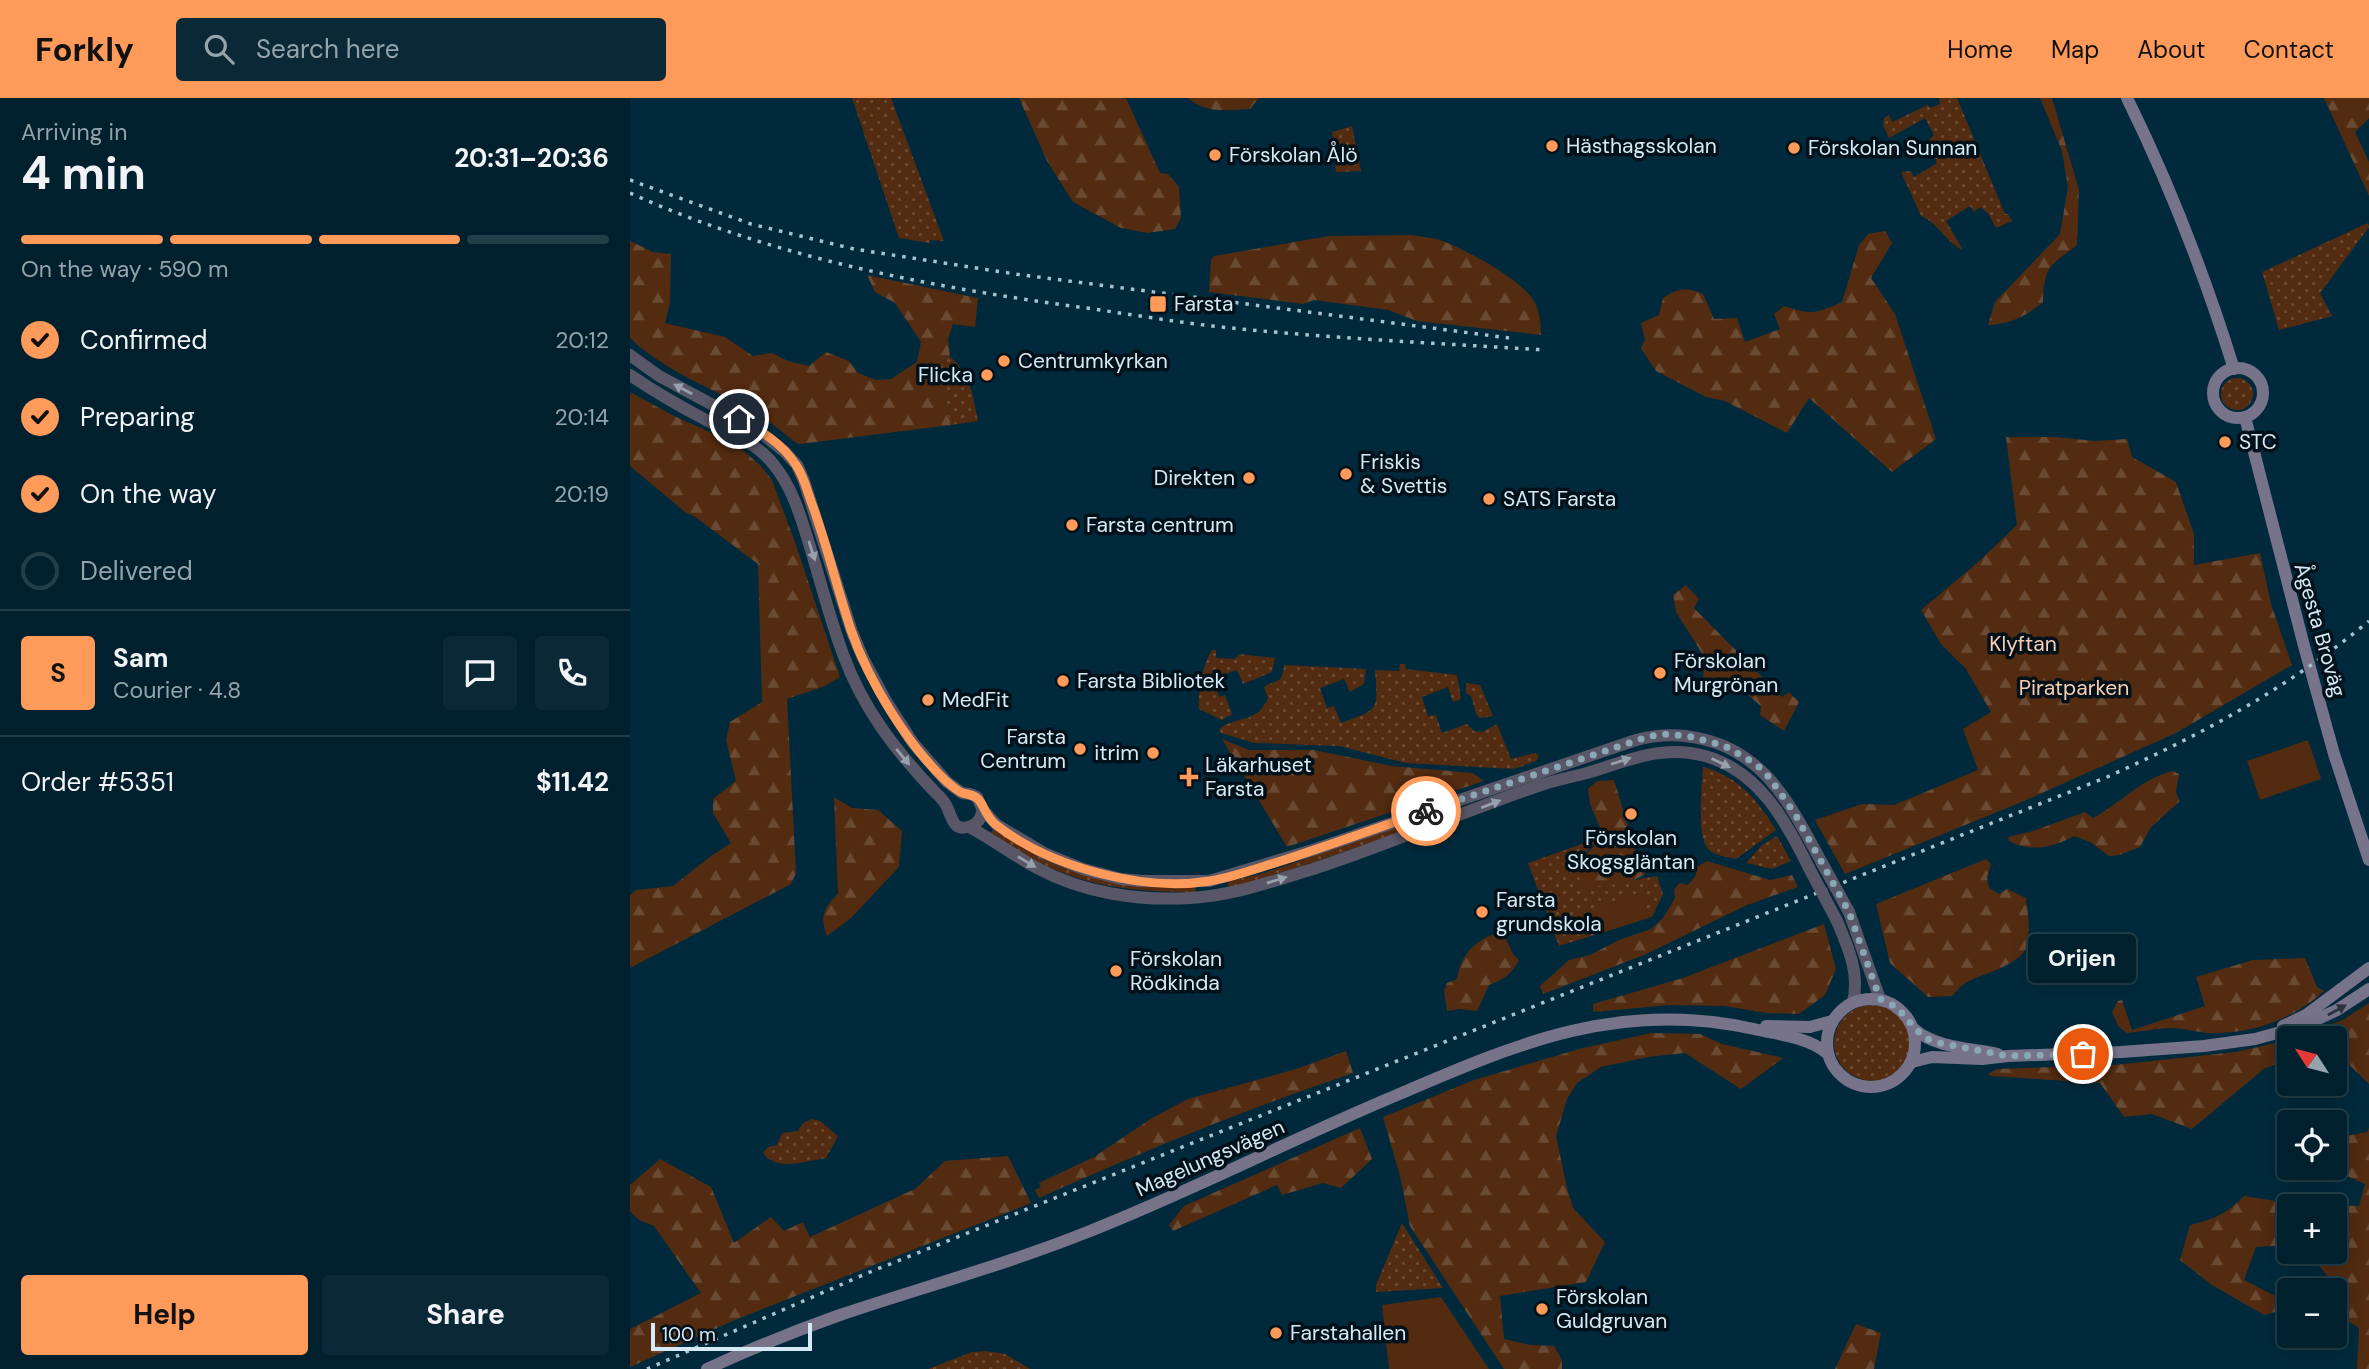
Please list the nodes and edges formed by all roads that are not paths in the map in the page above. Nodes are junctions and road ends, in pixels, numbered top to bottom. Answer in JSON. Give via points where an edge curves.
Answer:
{"nodes":[{"id":1,"x":2127,"y":98,"type":"edge"},
{"id":2,"x":630,"y":355,"type":"edge"},
{"id":3,"x":2234,"y":369,"type":"junction"},
{"id":4,"x":630,"y":375,"type":"edge"},
{"id":5,"x":2245,"y":417,"type":"junction"},
{"id":6,"x":797,"y":465,"type":"junction"},
{"id":7,"x":789,"y":487,"type":"junction"},
{"id":8,"x":833,"y":618,"type":"junction"},
{"id":9,"x":852,"y":632,"type":"junction"},
{"id":10,"x":962,"y":793,"type":"junction"},
{"id":11,"x":948,"y":808,"type":"junction"},
{"id":12,"x":983,"y":810,"type":"junction"},
{"id":13,"x":968,"y":827,"type":"junction"},
{"id":14,"x":2368,"y":855,"type":"edge"},
{"id":15,"x":2369,"y":968,"type":"edge"},
{"id":16,"x":2369,"y":989,"type":"edge"},
{"id":17,"x":1880,"y":999,"type":"junction"},
{"id":18,"x":1853,"y":1002,"type":"junction"},
{"id":19,"x":1832,"y":1021,"type":"junction"},
{"id":20,"x":1734,"y":1024,"type":"junction"},
{"id":21,"x":1914,"y":1028,"type":"junction"},
{"id":22,"x":2255,"y":1039,"type":"junction"},
{"id":23,"x":1827,"y":1053,"type":"junction"},
{"id":24,"x":2008,"y":1056,"type":"junction"},
{"id":25,"x":1912,"y":1062,"type":"junction"},
{"id":26,"x":707,"y":1369,"type":"edge"}],
"edges":[{"from":1,"to":3,"type":"main road","via":[[2178,210]]},
{"from":6,"to":2,"type":"street","one_way":true,"via":[[764,434]]},
{"from":3,"to":5,"type":"main road","via":[[2246,369],[2261,383],[2261,404]]},
{"from":3,"to":5,"type":"main road","via":[[2218,378],[2213,398],[2224,414]]},
{"from":4,"to":7,"type":"street","via":[[753,446],[772,462]]},
{"from":5,"to":14,"type":"main road","name":"Ågesta Broväg","via":[[2334,754]]},
{"from":6,"to":7,"type":"street"},
{"from":6,"to":9,"type":"street"},
{"from":7,"to":8,"type":"street","one_way":true},
{"from":8,"to":9,"type":"street"},
{"from":8,"to":11,"type":"street","one_way":true,"via":[[846,662],[873,716],[905,761]]},
{"from":9,"to":10,"type":"street","via":[[874,681],[906,733]]},
{"from":10,"to":11,"type":"street"},
{"from":10,"to":12,"type":"street","via":[[977,797]]},
{"from":11,"to":13,"type":"street","via":[[954,823]]},
{"from":12,"to":13,"type":"street","via":[[976,824]]},
{"from":12,"to":17,"type":"street","bridge":true,"via":[[1023,842],[1083,869],[1121,879],[1209,881],[1650,736],[1676,734],[1709,740],[1756,764],[1782,793],[1849,912]]},
{"from":13,"to":18,"type":"street","one_way":true,"bridge":true,"via":[[1038,869],[1079,886],[1154,899],[1211,896],[1273,882],[1355,855],[1542,785],[1644,754],[1680,751],[1720,761],[1758,786],[1783,820],[1849,948],[1857,983]]},
{"from":15,"to":22,"type":"main road","via":[[2306,1015]]},
{"from":22,"to":16,"type":"main road","one_way":true,"via":[[2303,1026]]},
{"from":17,"to":18,"type":"main road"},
{"from":17,"to":21,"type":"main road","via":[[1905,1013]]},
{"from":18,"to":19,"type":"main road"},
{"from":19,"to":20,"type":"main road","name":"Magelungsvägen","via":[[1810,1027]]},
{"from":19,"to":23,"type":"main road"},
{"from":20,"to":23,"type":"main road","name":"Magelungsvägen","via":[[1808,1041]]},
{"from":20,"to":26,"type":"main road","name":"Magelungsvägen","via":[[1675,1018],[1636,1020],[1525,1043],[1089,1232],[838,1316]]},
{"from":21,"to":24,"type":"main road","via":[[1934,1042]]},
{"from":21,"to":25,"type":"main road"},
{"from":22,"to":24,"type":"main road","via":[[2121,1052]]},
{"from":23,"to":25,"type":"main road","via":[[1844,1078],[1867,1088],[1883,1087],[1899,1078]]},
{"from":24,"to":25,"type":"main road","via":[[1932,1057]]}]}
